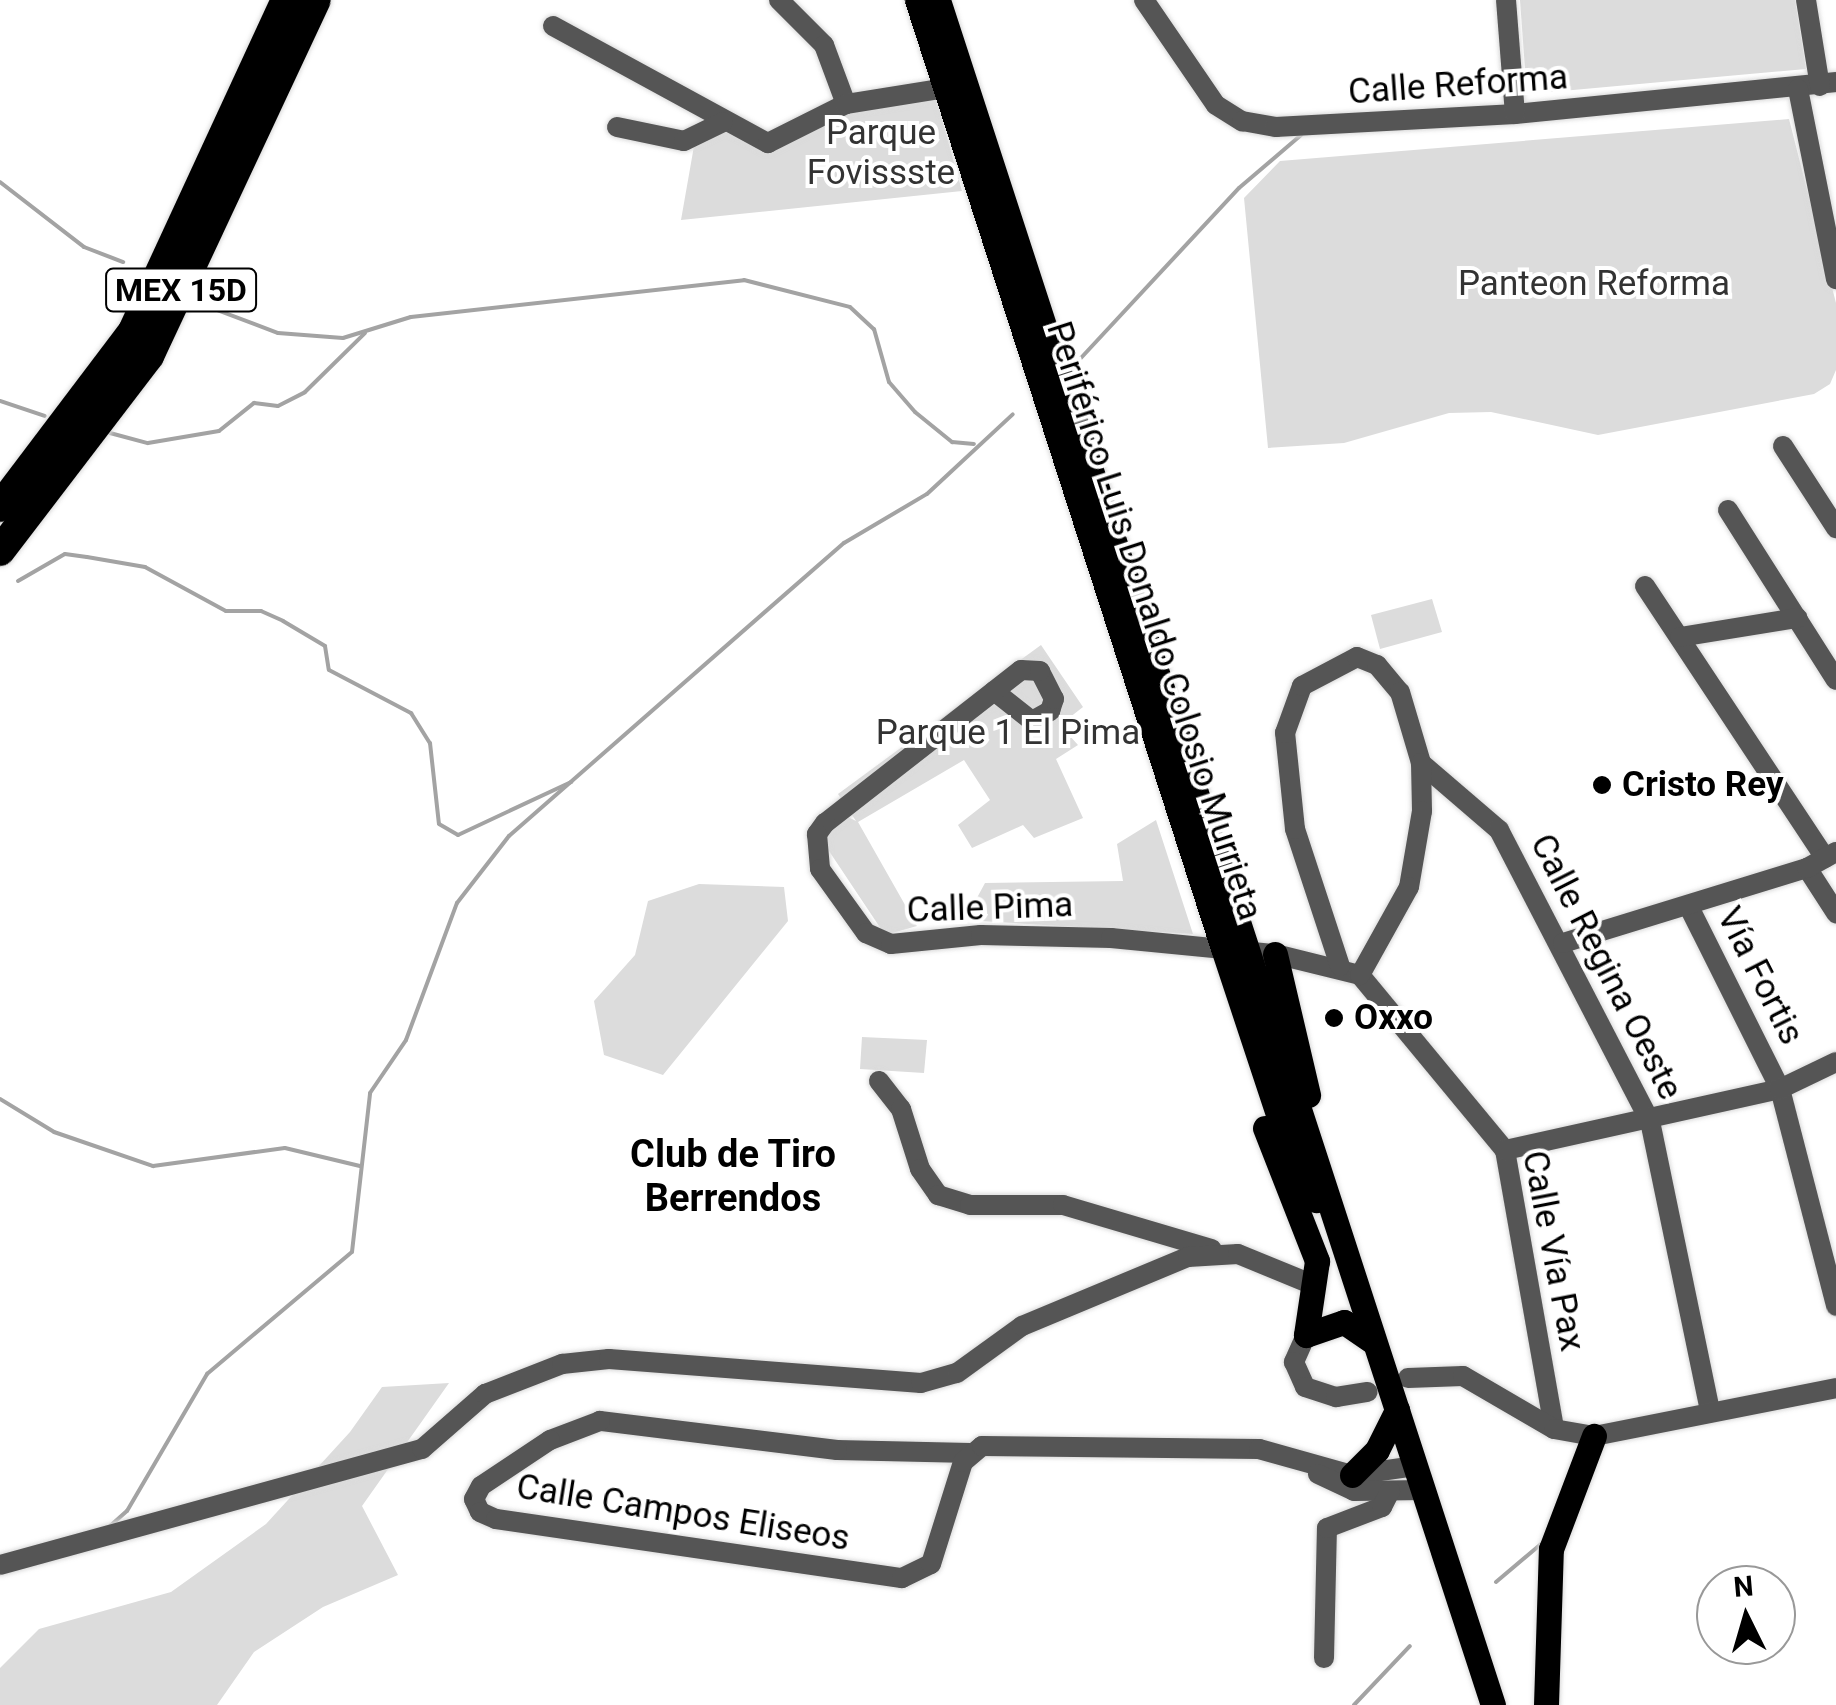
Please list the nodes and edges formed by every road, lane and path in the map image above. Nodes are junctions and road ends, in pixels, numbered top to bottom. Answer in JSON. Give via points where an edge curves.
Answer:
{"nodes":[{"id":1,"x":266,"y":0,"type":"edge"},
{"id":2,"x":286,"y":0,"type":"edge"},
{"id":3,"x":305,"y":0,"type":"edge"},
{"id":4,"x":316,"y":0,"type":"edge"},
{"id":5,"x":779,"y":0,"type":"edge"},
{"id":6,"x":918,"y":0,"type":"edge"},
{"id":7,"x":938,"y":0,"type":"edge"},
{"id":8,"x":957,"y":0,"type":"edge"},
{"id":9,"x":1144,"y":0,"type":"edge"},
{"id":10,"x":1506,"y":0,"type":"edge"},
{"id":11,"x":1806,"y":0,"type":"edge"},
{"id":12,"x":553,"y":26,"type":"dead end"},
{"id":13,"x":957,"y":80,"type":"junction"},
{"id":14,"x":1828,"y":84,"type":"edge"},
{"id":15,"x":1798,"y":89,"type":"junction"},
{"id":16,"x":846,"y":104,"type":"junction"},
{"id":17,"x":1515,"y":114,"type":"junction"},
{"id":18,"x":723,"y":122,"type":"junction"},
{"id":19,"x":617,"y":127,"type":"dead end"},
{"id":20,"x":1836,"y":176,"type":"edge"},
{"id":21,"x":1816,"y":186,"type":"junction"},
{"id":22,"x":1836,"y":278,"type":"edge"},
{"id":23,"x":1782,"y":446,"type":"dead end"},
{"id":24,"x":0,"y":478,"type":"edge"},
{"id":25,"x":0,"y":507,"type":"edge"},
{"id":26,"x":1728,"y":510,"type":"dead end"},
{"id":27,"x":1836,"y":528,"type":"edge"},
{"id":28,"x":0,"y":533,"type":"edge"},
{"id":29,"x":0,"y":551,"type":"edge"},
{"id":30,"x":1645,"y":586,"type":"dead end"},
{"id":31,"x":1797,"y":618,"type":"junction"},
{"id":32,"x":1680,"y":637,"type":"junction"},
{"id":33,"x":1836,"y":680,"type":"edge"},
{"id":34,"x":994,"y":691,"type":"dead end"},
{"id":35,"x":1422,"y":763,"type":"junction"},
{"id":36,"x":1823,"y":859,"type":"edge"},
{"id":37,"x":1689,"y":907,"type":"junction"},
{"id":38,"x":1836,"y":914,"type":"edge"},
{"id":39,"x":1563,"y":943,"type":"junction"},
{"id":40,"x":1234,"y":949,"type":"junction"},
{"id":41,"x":1274,"y":954,"type":"junction"},
{"id":42,"x":1340,"y":966,"type":"junction"},
{"id":43,"x":1360,"y":975,"type":"junction"},
{"id":44,"x":1836,"y":1062,"type":"edge"},
{"id":45,"x":1263,"y":1070,"type":"junction"},
{"id":46,"x":879,"y":1081,"type":"dead end"},
{"id":47,"x":1780,"y":1088,"type":"junction"},
{"id":48,"x":1650,"y":1120,"type":"junction"},
{"id":49,"x":1297,"y":1134,"type":"junction"},
{"id":50,"x":1505,"y":1150,"type":"junction"},
{"id":51,"x":1220,"y":1252,"type":"junction"},
{"id":52,"x":1316,"y":1286,"type":"junction"},
{"id":53,"x":1836,"y":1306,"type":"edge"},
{"id":54,"x":1306,"y":1335,"type":"junction"},
{"id":55,"x":1372,"y":1341,"type":"junction"},
{"id":56,"x":1408,"y":1378,"type":"dead end"},
{"id":57,"x":1836,"y":1388,"type":"edge"},
{"id":58,"x":1368,"y":1392,"type":"dead end"},
{"id":59,"x":1397,"y":1410,"type":"junction"},
{"id":60,"x":1710,"y":1412,"type":"junction"},
{"id":61,"x":1554,"y":1430,"type":"junction"},
{"id":62,"x":1594,"y":1436,"type":"junction"},
{"id":63,"x":970,"y":1453,"type":"junction"},
{"id":64,"x":1339,"y":1477,"type":"junction"},
{"id":65,"x":1419,"y":1478,"type":"junction"},
{"id":66,"x":1390,"y":1491,"type":"junction"},
{"id":67,"x":0,"y":1564,"type":"edge"},
{"id":68,"x":1324,"y":1658,"type":"dead end"},
{"id":69,"x":1493,"y":1705,"type":"edge"},
{"id":70,"x":1546,"y":1705,"type":"edge"}],
"edges":[{"from":1,"to":24,"type":"highway","number":"MEX 15D","via":[[114,327]]},
{"from":2,"to":25,"type":"highway","number":"MEX 15D","via":[[125,344]]},
{"from":3,"to":28,"type":"highway","number":"MEX 15D","via":[[140,351]]},
{"from":4,"to":29,"type":"highway","number":"MEX 15D","via":[[150,356]]},
{"from":5,"to":16,"type":"street","via":[[824,45]]},
{"from":6,"to":13,"type":"main road","name":"Periférico Luis Donaldo Colosio Murrieta"},
{"from":7,"to":13,"type":"main road","name":"Periférico Luis Donaldo Colosio Murrieta"},
{"from":8,"to":13,"type":"main road"},
{"from":9,"to":17,"type":"street","name":"Calle Reforma","via":[[1194,81],[1242,121],[1314,127]]},
{"from":10,"to":17,"type":"street"},
{"from":11,"to":14,"type":"street"},
{"from":12,"to":18,"type":"street"},
{"from":13,"to":16,"type":"street"},
{"from":13,"to":40,"type":"main road","name":"Periférico Luis Donaldo Colosio Murrieta"},
{"from":14,"to":15,"type":"street","name":"Calle Reforma"},
{"from":15,"to":17,"type":"street","name":"Calle Reforma"},
{"from":15,"to":21,"type":"street"},
{"from":16,"to":18,"type":"street","via":[[777,142]]},
{"from":18,"to":19,"type":"street","via":[[684,141]]},
{"from":20,"to":21,"type":"street"},
{"from":21,"to":22,"type":"street"},
{"from":23,"to":27,"type":"street"},
{"from":26,"to":31,"type":"street"},
{"from":30,"to":32,"type":"street"},
{"from":31,"to":32,"type":"street"},
{"from":31,"to":33,"type":"street"},
{"from":32,"to":36,"type":"street"},
{"from":34,"to":40,"type":"street","name":"Calle Pima","via":[[818,834],[820,869],[866,933],[891,944],[1044,934]]},
{"from":35,"to":39,"type":"street","name":"Calle Regina Oeste","via":[[1492,819]]},
{"from":35,"to":42,"type":"street","via":[[1414,722],[1377,665],[1358,657],[1302,686],[1285,733],[1287,794]]},
{"from":35,"to":43,"type":"street","via":[[1422,811],[1409,887]]},
{"from":36,"to":37,"type":"street"},
{"from":36,"to":38,"type":"street"},
{"from":37,"to":39,"type":"street"},
{"from":37,"to":47,"type":"street","name":"Vía Fortis"},
{"from":39,"to":48,"type":"street","name":"Calle Regina Oeste"},
{"from":40,"to":41,"type":"street","name":"Calle Vía Pax"},
{"from":40,"to":45,"type":"main road","name":"Periférico Luis Donaldo Colosio Murrieta"},
{"from":40,"to":49,"type":"main road","name":"Periférico Luis Donaldo Colosio Murrieta"},
{"from":41,"to":42,"type":"street","name":"Calle Vía Pax"},
{"from":41,"to":49,"type":"main road","via":[[1306,1070]]},
{"from":42,"to":43,"type":"street","name":"Calle Vía Pax"},
{"from":43,"to":50,"type":"street","name":"Calle Vía Pax"},
{"from":44,"to":47,"type":"street"},
{"from":45,"to":49,"type":"main road","name":"Periférico Luis Donaldo Colosio Murrieta"},
{"from":45,"to":52,"type":"main road","via":[[1258,1106],[1314,1250]]},
{"from":46,"to":51,"type":"street","via":[[900,1110],[920,1169],[938,1195],[970,1205],[1063,1206]]},
{"from":47,"to":48,"type":"street"},
{"from":47,"to":53,"type":"street","name":"Vía Fortis"},
{"from":48,"to":50,"type":"street"},
{"from":48,"to":60,"type":"street","name":"Calle Regina Oeste"},
{"from":49,"to":55,"type":"main road","name":"Periférico Luis Donaldo Colosio Murrieta"},
{"from":50,"to":61,"type":"street","name":"Calle Vía Pax"},
{"from":51,"to":52,"type":"street"},
{"from":51,"to":67,"type":"street","via":[[1188,1256],[1022,1326],[939,1380],[609,1358],[562,1364],[485,1394],[422,1449]]},
{"from":52,"to":54,"type":"main road"},
{"from":54,"to":55,"type":"main road","via":[[1344,1322]]},
{"from":54,"to":58,"type":"street","via":[[1294,1362],[1304,1388],[1336,1397]]},
{"from":55,"to":59,"type":"main road","name":"Periférico Luis Donaldo Colosio Murrieta"},
{"from":56,"to":61,"type":"street","via":[[1463,1376]]},
{"from":57,"to":60,"type":"street"},
{"from":59,"to":64,"type":"main road","via":[[1377,1450]]},
{"from":59,"to":65,"type":"main road","name":"Periférico Luis Donaldo Colosio Murrieta"},
{"from":60,"to":62,"type":"street"},
{"from":61,"to":62,"type":"street"},
{"from":62,"to":70,"type":"main road","via":[[1551,1550]]},
{"from":63,"to":63,"type":"street","name":"Calle Campos Eliseos","via":[[837,1450],[600,1420],[550,1440],[481,1486],[474,1499],[480,1512],[496,1519],[902,1578],[931,1564]]},
{"from":63,"to":64,"type":"street","name":"Calle Campos Eliseos","via":[[996,1444],[1259,1448]]},
{"from":64,"to":65,"type":"street"},
{"from":64,"to":66,"type":"street","via":[[1354,1492]]},
{"from":65,"to":66,"type":"street"},
{"from":65,"to":69,"type":"main road","name":"Periférico Luis Donaldo Colosio Murrieta"},
{"from":66,"to":68,"type":"street","via":[[1376,1510],[1327,1528]]}]}
